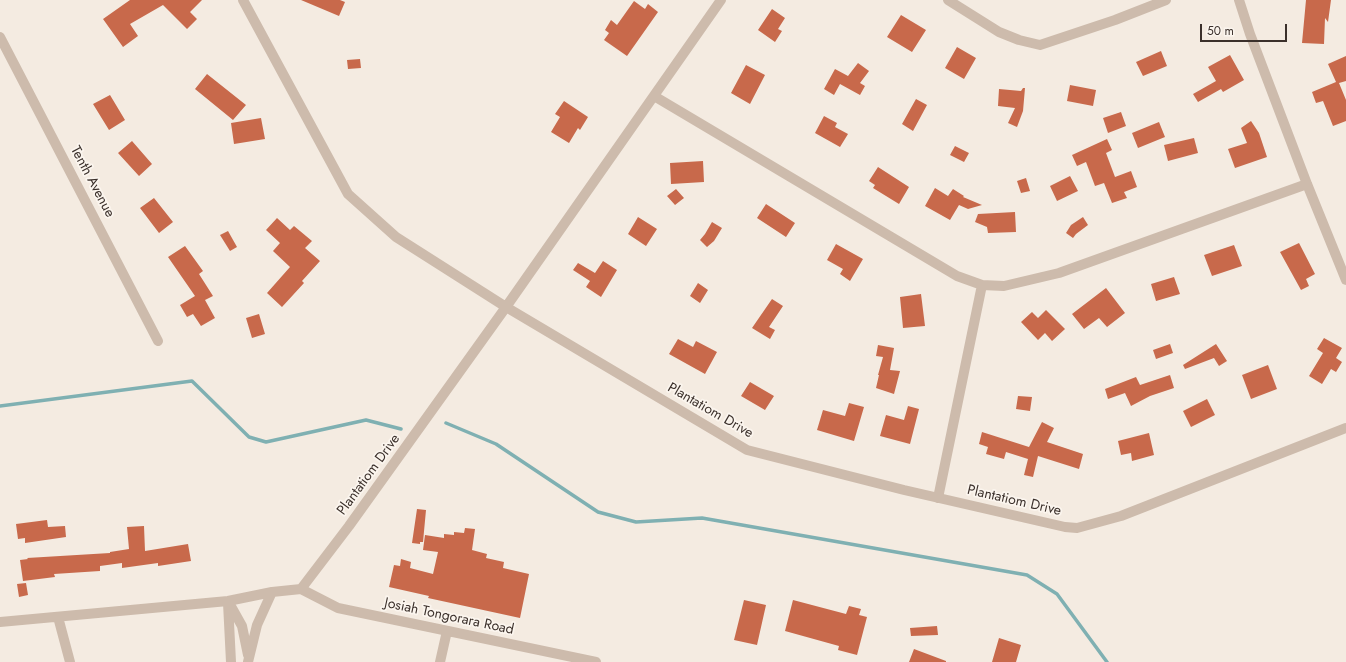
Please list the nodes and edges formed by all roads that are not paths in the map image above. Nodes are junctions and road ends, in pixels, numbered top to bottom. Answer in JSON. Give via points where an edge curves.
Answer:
{"nodes":[{"id":1,"x":243,"y":0,"type":"edge"},
{"id":2,"x":721,"y":0,"type":"edge"},
{"id":3,"x":948,"y":0,"type":"edge"},
{"id":4,"x":1166,"y":0,"type":"edge"},
{"id":5,"x":1239,"y":0,"type":"edge"},
{"id":6,"x":0,"y":37,"type":"edge"},
{"id":7,"x":654,"y":96,"type":"junction"},
{"id":8,"x":1307,"y":184,"type":"junction"},
{"id":9,"x":1346,"y":280,"type":"edge"},
{"id":10,"x":982,"y":285,"type":"junction"},
{"id":11,"x":506,"y":307,"type":"junction"},
{"id":12,"x":158,"y":341,"type":"dead end"},
{"id":13,"x":1346,"y":428,"type":"edge"},
{"id":14,"x":938,"y":498,"type":"junction"},
{"id":15,"x":301,"y":589,"type":"junction"},
{"id":16,"x":272,"y":592,"type":"junction"},
{"id":17,"x":228,"y":601,"type":"junction"},
{"id":18,"x":58,"y":617,"type":"junction"},
{"id":19,"x":0,"y":622,"type":"edge"},
{"id":20,"x":447,"y":631,"type":"junction"},
{"id":21,"x":248,"y":661,"type":"edge"},
{"id":22,"x":70,"y":662,"type":"edge"},
{"id":23,"x":231,"y":662,"type":"edge"},
{"id":24,"x":440,"y":662,"type":"edge"},
{"id":25,"x":596,"y":662,"type":"edge"}],
"edges":[{"from":1,"to":11,"type":"street","via":[[348,194],[396,237]]},
{"from":2,"to":7,"type":"street"},
{"from":3,"to":4,"type":"street","via":[[999,32],[1040,45]]},
{"from":5,"to":8,"type":"street"},
{"from":6,"to":12,"type":"street","name":"Tenth Avenue"},
{"from":7,"to":10,"type":"street","via":[[957,276]]},
{"from":7,"to":11,"type":"street"},
{"from":8,"to":9,"type":"street"},
{"from":8,"to":10,"type":"street","via":[[1059,273],[1004,286]]},
{"from":10,"to":14,"type":"street"},
{"from":11,"to":14,"type":"street","name":"Plantatiom Drive","via":[[747,450]]},
{"from":11,"to":15,"type":"street","name":"Plantatiom Drive"},
{"from":13,"to":14,"type":"street","name":"Plantatiom Drive","via":[[1121,516],[1077,528]]},
{"from":15,"to":16,"type":"street"},
{"from":15,"to":20,"type":"street","name":"Josiah Tongorara Road","via":[[338,608]]},
{"from":16,"to":17,"type":"street"},
{"from":16,"to":21,"type":"street","via":[[257,625]]},
{"from":17,"to":18,"type":"street"},
{"from":17,"to":21,"type":"street","via":[[242,626]]},
{"from":17,"to":23,"type":"street"},
{"from":18,"to":19,"type":"street"},
{"from":18,"to":22,"type":"street"},
{"from":20,"to":24,"type":"street"},
{"from":20,"to":25,"type":"street","name":"Josiah Tongorara Road"}]}
